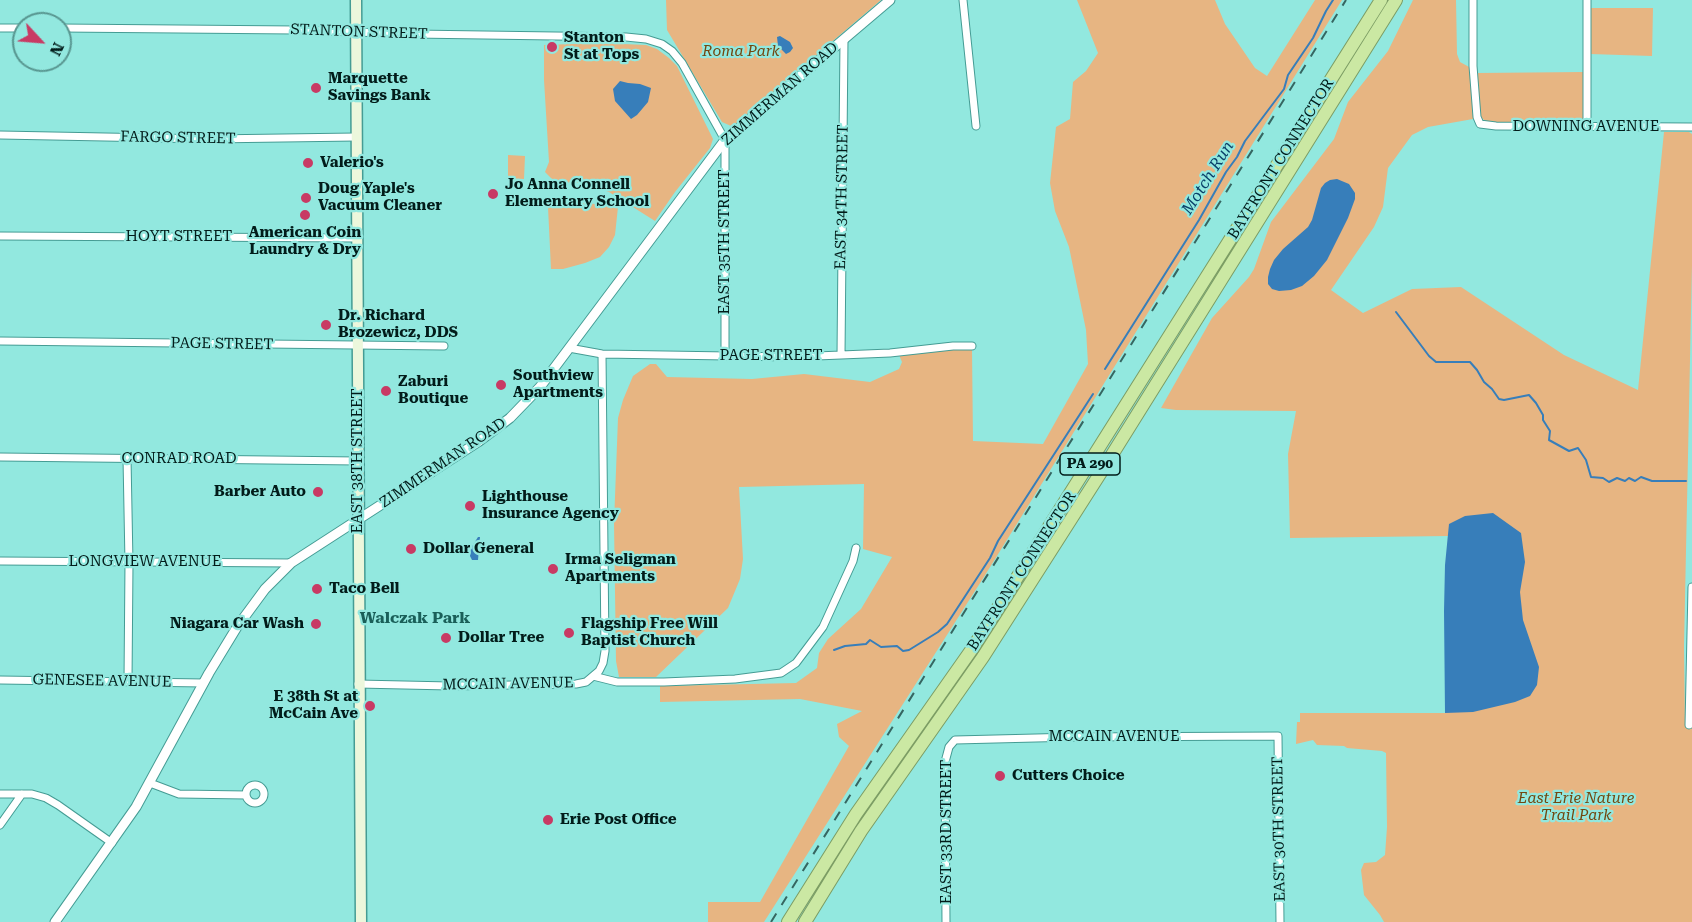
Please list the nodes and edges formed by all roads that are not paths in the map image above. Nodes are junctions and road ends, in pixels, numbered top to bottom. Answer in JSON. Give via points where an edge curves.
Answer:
{"nodes":[{"id":1,"x":356,"y":0,"type":"edge"},
{"id":2,"x":890,"y":0,"type":"edge"},
{"id":3,"x":963,"y":0,"type":"edge"},
{"id":4,"x":1381,"y":0,"type":"edge"},
{"id":5,"x":1396,"y":0,"type":"edge"},
{"id":6,"x":1473,"y":0,"type":"edge"},
{"id":7,"x":1587,"y":0,"type":"edge"},
{"id":8,"x":72,"y":28,"type":"edge"},
{"id":9,"x":356,"y":32,"type":"junction"},
{"id":10,"x":844,"y":39,"type":"junction"},
{"id":11,"x":658,"y":42,"type":"joint"},
{"id":12,"x":976,"y":126,"type":"dead end"},
{"id":13,"x":1587,"y":126,"type":"junction"},
{"id":14,"x":1692,"y":127,"type":"edge"},
{"id":15,"x":0,"y":135,"type":"edge"},
{"id":16,"x":356,"y":137,"type":"junction"},
{"id":17,"x":725,"y":140,"type":"junction"},
{"id":18,"x":0,"y":236,"type":"edge"},
{"id":19,"x":358,"y":238,"type":"junction"},
{"id":20,"x":0,"y":341,"type":"edge"},
{"id":21,"x":358,"y":345,"type":"junction"},
{"id":22,"x":444,"y":346,"type":"dead end"},
{"id":23,"x":972,"y":346,"type":"dead end"},
{"id":24,"x":569,"y":348,"type":"junction"},
{"id":25,"x":602,"y":354,"type":"junction"},
{"id":26,"x":841,"y":355,"type":"junction"},
{"id":27,"x":725,"y":356,"type":"junction"},
{"id":28,"x":0,"y":457,"type":"edge"},
{"id":29,"x":127,"y":458,"type":"junction"},
{"id":30,"x":358,"y":461,"type":"junction"},
{"id":31,"x":358,"y":519,"type":"junction"},
{"id":32,"x":856,"y":548,"type":"dead end"},
{"id":33,"x":0,"y":561,"type":"edge"},
{"id":34,"x":129,"y":563,"type":"junction"},
{"id":35,"x":291,"y":563,"type":"junction"},
{"id":36,"x":1692,"y":587,"type":"edge"},
{"id":37,"x":593,"y":676,"type":"junction"},
{"id":38,"x":0,"y":680,"type":"edge"},
{"id":39,"x":128,"y":681,"type":"junction"},
{"id":40,"x":204,"y":682,"type":"junction"},
{"id":41,"x":358,"y":684,"type":"junction"},
{"id":42,"x":1691,"y":691,"type":"edge"},
{"id":43,"x":1689,"y":725,"type":"dead end"},
{"id":44,"x":1278,"y":736,"type":"joint"},
{"id":45,"x":951,"y":742,"type":"joint"},
{"id":46,"x":150,"y":783,"type":"junction"},
{"id":47,"x":0,"y":794,"type":"edge"},
{"id":48,"x":22,"y":794,"type":"junction"},
{"id":49,"x":246,"y":795,"type":"dead end"},
{"id":50,"x":0,"y":825,"type":"edge"},
{"id":51,"x":112,"y":843,"type":"junction"},
{"id":52,"x":56,"y":922,"type":"edge"},
{"id":53,"x":361,"y":922,"type":"edge"},
{"id":54,"x":788,"y":922,"type":"edge"},
{"id":55,"x":804,"y":922,"type":"edge"},
{"id":56,"x":946,"y":922,"type":"edge"},
{"id":57,"x":1280,"y":922,"type":"edge"}],
"edges":[{"from":1,"to":9,"type":"main road","name":"EAST 38TH STREET"},
{"from":2,"to":10,"type":"street","name":"ZIMMERMAN ROAD"},
{"from":3,"to":12,"type":"street"},
{"from":4,"to":54,"type":"highway","name":"BAYFRONT CONNECTOR","number":"PA 290","via":[[972,649],[856,814]]},
{"from":5,"to":55,"type":"highway","name":"BAYFRONT CONNECTOR","number":"PA 290","via":[[989,648],[861,831]]},
{"from":6,"to":13,"type":"street","name":"DOWNING AVENUE","via":[[1473,66],[1480,124]]},
{"from":7,"to":13,"type":"street"},
{"from":8,"to":9,"type":"street","name":"STANTON STREET"},
{"from":9,"to":11,"type":"street","name":"STANTON STREET","via":[[626,37]]},
{"from":9,"to":16,"type":"main road","name":"EAST 38TH STREET"},
{"from":10,"to":17,"type":"street","name":"ZIMMERMAN ROAD"},
{"from":10,"to":26,"type":"street","name":"EAST 34TH STREET"},
{"from":11,"to":17,"type":"street","name":"EAST 35TH STREET","via":[[682,63]]},
{"from":13,"to":14,"type":"street","name":"DOWNING AVENUE"},
{"from":15,"to":16,"type":"street","name":"FARGO STREET"},
{"from":16,"to":19,"type":"main road","name":"EAST 38TH STREET"},
{"from":17,"to":24,"type":"street","name":"ZIMMERMAN ROAD"},
{"from":17,"to":27,"type":"street","name":"EAST 35TH STREET"},
{"from":18,"to":19,"type":"street","name":"HOYT STREET"},
{"from":19,"to":21,"type":"main road","name":"EAST 38TH STREET"},
{"from":20,"to":21,"type":"street","name":"PAGE STREET"},
{"from":21,"to":22,"type":"street","name":"PAGE STREET"},
{"from":21,"to":30,"type":"main road","name":"EAST 38TH STREET"},
{"from":23,"to":26,"type":"street","name":"PAGE STREET"},
{"from":24,"to":25,"type":"street","name":"PAGE STREET"},
{"from":24,"to":31,"type":"street","name":"ZIMMERMAN ROAD","via":[[510,418]]},
{"from":25,"to":27,"type":"street","name":"PAGE STREET"},
{"from":25,"to":37,"type":"street","via":[[605,651],[603,663]]},
{"from":26,"to":27,"type":"street","name":"PAGE STREET"},
{"from":28,"to":29,"type":"street","name":"CONRAD ROAD"},
{"from":29,"to":30,"type":"street","name":"CONRAD ROAD"},
{"from":29,"to":34,"type":"street"},
{"from":30,"to":31,"type":"main road","name":"EAST 38TH STREET"},
{"from":31,"to":35,"type":"street","name":"ZIMMERMAN ROAD"},
{"from":31,"to":41,"type":"main road","name":"EAST 38TH STREET"},
{"from":32,"to":37,"type":"street","name":"MCCAIN AVENUE","via":[[817,637],[796,663],[781,673],[735,680],[664,682],[617,682]]},
{"from":33,"to":34,"type":"street","name":"LONGVIEW AVENUE"},
{"from":34,"to":35,"type":"street","name":"LONGVIEW AVENUE"},
{"from":34,"to":39,"type":"street"},
{"from":35,"to":40,"type":"street","name":"ZIMMERMAN ROAD","via":[[253,603]]},
{"from":36,"to":42,"type":"street"},
{"from":37,"to":41,"type":"street","name":"MCCAIN AVENUE","via":[[576,684]]},
{"from":38,"to":39,"type":"street","name":"GENESEE AVENUE"},
{"from":39,"to":40,"type":"street","name":"GENESEE AVENUE"},
{"from":40,"to":46,"type":"street","name":"ZIMMERMAN ROAD"},
{"from":41,"to":53,"type":"main road","name":"EAST 38TH STREET"},
{"from":42,"to":43,"type":"street"},
{"from":44,"to":45,"type":"street","name":"MCCAIN AVENUE"},
{"from":44,"to":57,"type":"street","name":"EAST 30TH STREET"},
{"from":45,"to":56,"type":"street","name":"EAST 33RD STREET","via":[[945,762]]},
{"from":46,"to":49,"type":"street","via":[[179,794]]},
{"from":46,"to":51,"type":"street","name":"ZIMMERMAN ROAD"},
{"from":47,"to":48,"type":"street"},
{"from":48,"to":50,"type":"street"},
{"from":48,"to":51,"type":"street","via":[[46,798]]},
{"from":51,"to":52,"type":"street","name":"ZIMMERMAN ROAD"}]}
